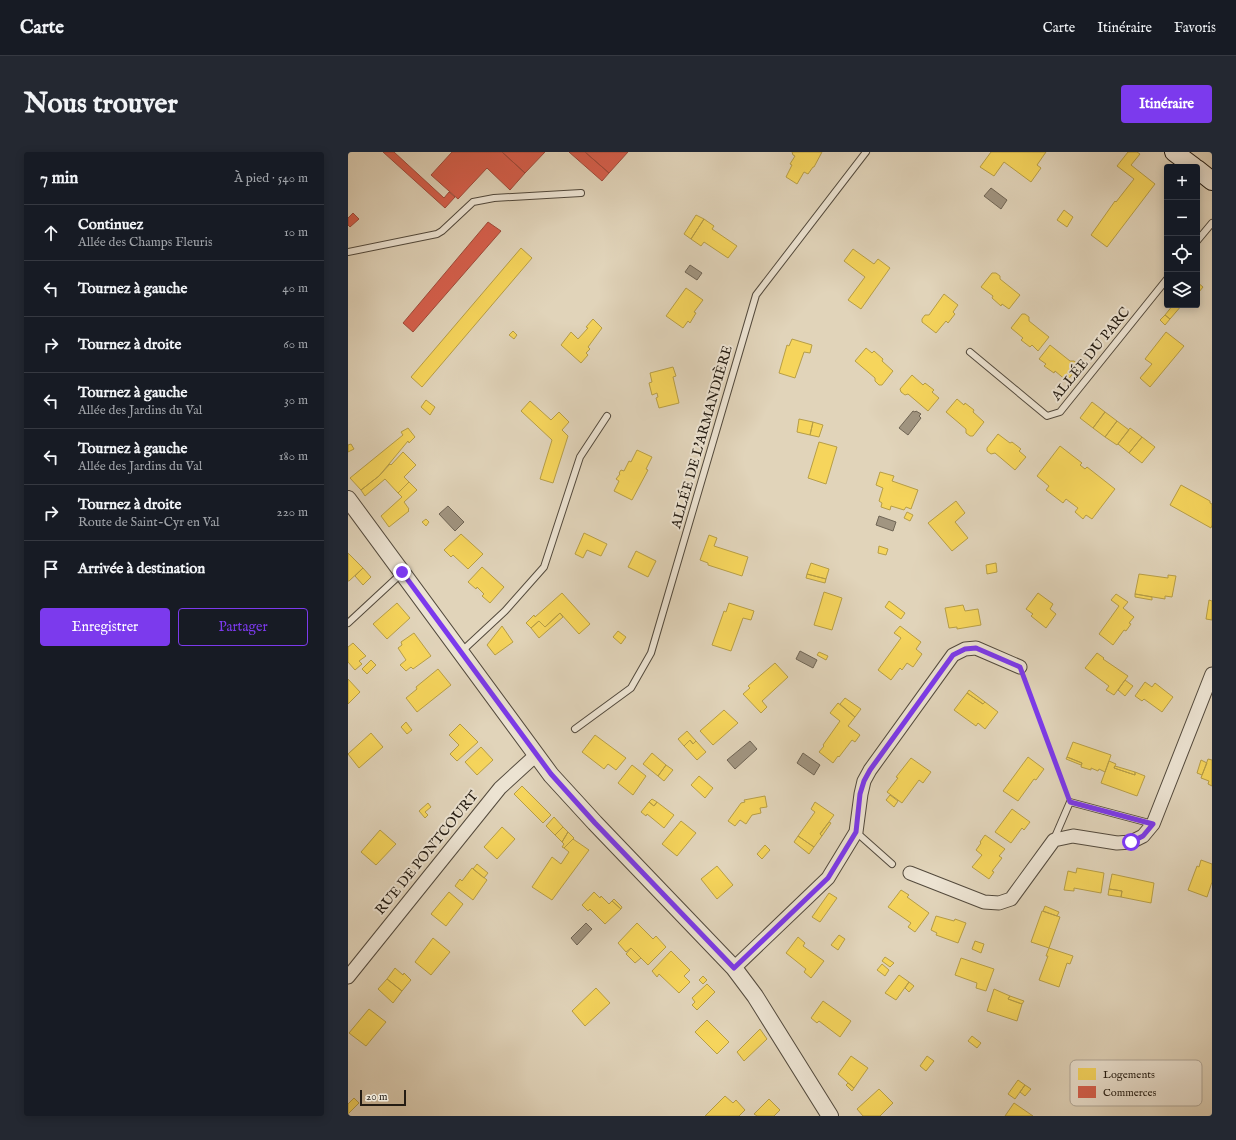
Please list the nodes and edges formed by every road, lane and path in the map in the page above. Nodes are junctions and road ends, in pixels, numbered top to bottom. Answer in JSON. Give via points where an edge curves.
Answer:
{"nodes":[{"id":1,"x":866,"y":152,"type":"edge"},
{"id":2,"x":1174,"y":152,"type":"edge"},
{"id":3,"x":1190,"y":164,"type":"edge"},
{"id":4,"x":1200,"y":172,"type":"edge"},
{"id":5,"x":1212,"y":181,"type":"edge"},
{"id":6,"x":581,"y":193,"type":"dead end"},
{"id":7,"x":1212,"y":223,"type":"edge"},
{"id":8,"x":1200,"y":237,"type":"edge"},
{"id":9,"x":348,"y":252,"type":"edge"},
{"id":10,"x":1164,"y":283,"type":"edge"},
{"id":11,"x":970,"y":352,"type":"dead end"},
{"id":12,"x":607,"y":416,"type":"dead end"},
{"id":13,"x":348,"y":499,"type":"edge"},
{"id":14,"x":402,"y":572,"type":"junction"},
{"id":15,"x":348,"y":623,"type":"edge"},
{"id":16,"x":461,"y":653,"type":"junction"},
{"id":17,"x":1020,"y":667,"type":"joint"},
{"id":18,"x":1212,"y":674,"type":"edge"},
{"id":19,"x":575,"y":729,"type":"dead end"},
{"id":20,"x":536,"y":755,"type":"junction"},
{"id":21,"x":1070,"y":802,"type":"junction"},
{"id":22,"x":1153,"y":824,"type":"junction"},
{"id":23,"x":856,"y":832,"type":"junction"},
{"id":24,"x":1054,"y":840,"type":"junction"},
{"id":25,"x":892,"y":864,"type":"dead end"},
{"id":26,"x":910,"y":874,"type":"dead end"},
{"id":27,"x":734,"y":968,"type":"junction"},
{"id":28,"x":348,"y":977,"type":"edge"},
{"id":29,"x":830,"y":1116,"type":"edge"}],
"edges":[{"from":1,"to":19,"type":"lane","name":"ALLÉE DE L'ARMANDIÈRE","via":[[756,295],[651,653],[631,688]]},
{"from":2,"to":3,"type":"main road"},
{"from":4,"to":5,"type":"main road"},
{"from":6,"to":9,"type":"lane","via":[[494,198],[473,202],[437,234]]},
{"from":7,"to":8,"type":"lane"},
{"from":10,"to":11,"type":"lane","name":"ALLÉE DU PARC","via":[[1060,412],[1047,416]]},
{"from":12,"to":16,"type":"lane","via":[[580,457],[544,567],[505,611]]},
{"from":13,"to":14,"type":"street"},
{"from":14,"to":15,"type":"lane"},
{"from":14,"to":16,"type":"street"},
{"from":16,"to":20,"type":"street"},
{"from":17,"to":21,"type":"path"},
{"from":17,"to":23,"type":"street","via":[[976,648],[965,649],[953,655],[870,770],[860,794]]},
{"from":18,"to":22,"type":"street"},
{"from":20,"to":27,"type":"street","via":[[595,823]]},
{"from":20,"to":28,"type":"street","name":"RUE DE PONTCOURT","via":[[500,788]]},
{"from":21,"to":22,"type":"lane"},
{"from":21,"to":24,"type":"lane"},
{"from":22,"to":24,"type":"street","via":[[1143,836],[1131,842],[1117,843],[1073,836]]},
{"from":23,"to":25,"type":"lane"},
{"from":23,"to":27,"type":"street","via":[[828,878]]},
{"from":24,"to":26,"type":"street","via":[[1011,899],[999,903],[984,902]]},
{"from":27,"to":29,"type":"street","via":[[755,996]]}]}
